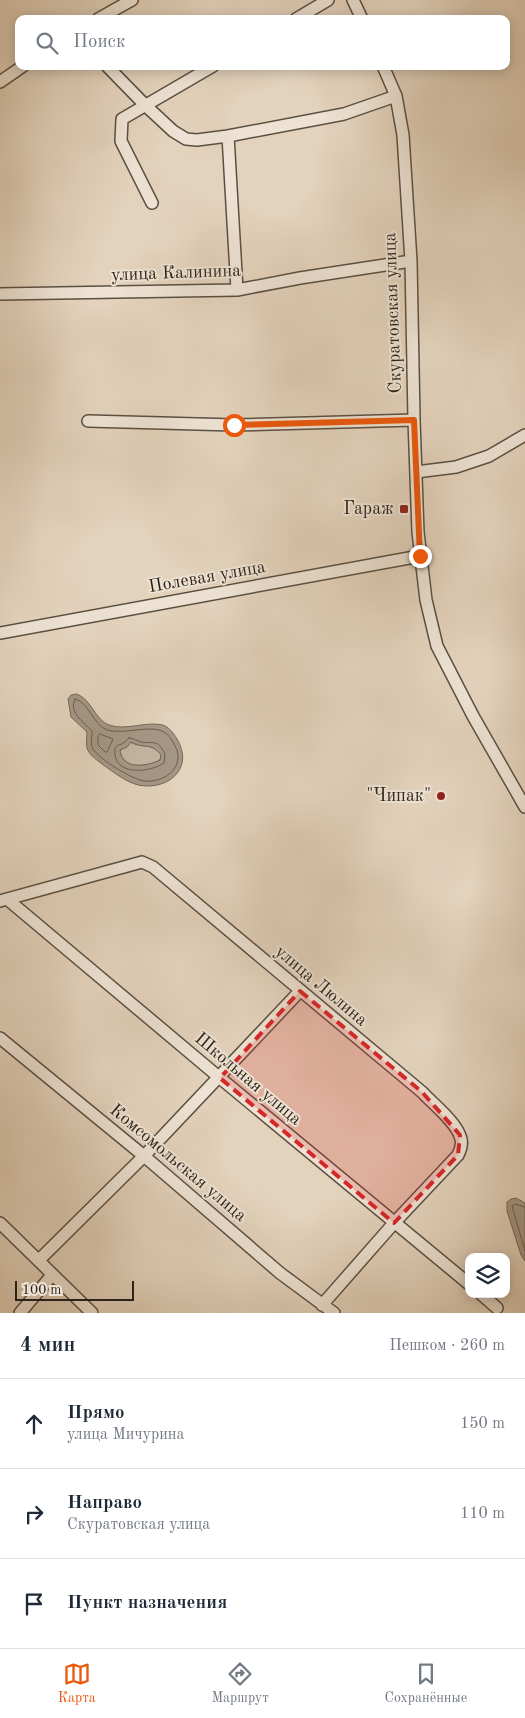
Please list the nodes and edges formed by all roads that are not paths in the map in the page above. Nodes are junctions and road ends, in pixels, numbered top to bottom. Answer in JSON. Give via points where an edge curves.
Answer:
{"nodes":[{"id":1,"x":132,"y":0,"type":"edge"},
{"id":2,"x":328,"y":0,"type":"edge"},
{"id":3,"x":353,"y":0,"type":"edge"},
{"id":4,"x":105,"y":15,"type":"edge"},
{"id":5,"x":303,"y":15,"type":"edge"},
{"id":6,"x":360,"y":15,"type":"edge"},
{"id":7,"x":17,"y":70,"type":"edge"},
{"id":8,"x":111,"y":70,"type":"edge"},
{"id":9,"x":206,"y":70,"type":"edge"},
{"id":10,"x":385,"y":70,"type":"edge"},
{"id":11,"x":0,"y":82,"type":"edge"},
{"id":12,"x":396,"y":96,"type":"junction"},
{"id":13,"x":145,"y":105,"type":"junction"},
{"id":14,"x":228,"y":136,"type":"junction"},
{"id":15,"x":152,"y":202,"type":"dead end"},
{"id":16,"x":411,"y":261,"type":"junction"},
{"id":17,"x":237,"y":290,"type":"junction"},
{"id":18,"x":0,"y":294,"type":"edge"},
{"id":19,"x":414,"y":420,"type":"junction"},
{"id":20,"x":88,"y":421,"type":"dead end"},
{"id":21,"x":525,"y":435,"type":"edge"},
{"id":22,"x":416,"y":472,"type":"junction"},
{"id":23,"x":420,"y":556,"type":"junction"},
{"id":24,"x":0,"y":633,"type":"edge"},
{"id":25,"x":525,"y":808,"type":"edge"},
{"id":26,"x":3,"y":900,"type":"edge"},
{"id":27,"x":300,"y":992,"type":"junction"},
{"id":28,"x":0,"y":1038,"type":"edge"},
{"id":29,"x":220,"y":1078,"type":"junction"},
{"id":30,"x":144,"y":1156,"type":"junction"},
{"id":31,"x":0,"y":1223,"type":"edge"},
{"id":32,"x":394,"y":1223,"type":"junction"},
{"id":33,"x":39,"y":1260,"type":"junction"},
{"id":34,"x":52,"y":1275,"type":"junction"},
{"id":35,"x":465,"y":1281,"type":"edge"},
{"id":36,"x":486,"y":1298,"type":"edge"},
{"id":37,"x":322,"y":1305,"type":"junction"},
{"id":38,"x":497,"y":1308,"type":"dead end"},
{"id":39,"x":20,"y":1313,"type":"edge"},
{"id":40,"x":92,"y":1313,"type":"edge"},
{"id":41,"x":334,"y":1313,"type":"edge"}],
"edges":[{"from":1,"to":4,"type":"street"},
{"from":2,"to":5,"type":"street"},
{"from":3,"to":6,"type":"street"},
{"from":7,"to":11,"type":"street"},
{"from":8,"to":13,"type":"street"},
{"from":9,"to":13,"type":"street"},
{"from":10,"to":12,"type":"street","name":"Скуратовская улица"},
{"from":12,"to":14,"type":"street","via":[[344,114]]},
{"from":12,"to":16,"type":"street","name":"Скуратовская улица","via":[[404,135]]},
{"from":13,"to":14,"type":"street","via":[[186,139]]},
{"from":13,"to":15,"type":"street","via":[[122,119],[121,141]]},
{"from":14,"to":17,"type":"street"},
{"from":16,"to":17,"type":"street","name":"улица Калинина"},
{"from":16,"to":19,"type":"street","name":"Скуратовская улица"},
{"from":17,"to":18,"type":"street","name":"улица Калинина"},
{"from":19,"to":20,"type":"street","via":[[234,425]]},
{"from":19,"to":22,"type":"street","name":"Скуратовская улица"},
{"from":21,"to":22,"type":"street","via":[[489,456],[456,467]]},
{"from":22,"to":23,"type":"street","name":"Скуратовская улица"},
{"from":23,"to":24,"type":"street","name":"Полевая улица"},
{"from":23,"to":25,"type":"street","name":"Скуратовская улица","via":[[437,646]]},
{"from":26,"to":27,"type":"street","name":"улица Люлина","via":[[142,862],[153,867]]},
{"from":26,"to":29,"type":"street","name":"Школьная улица"},
{"from":27,"to":29,"type":"street"},
{"from":27,"to":32,"type":"street","name":"улица Люлина","via":[[422,1092],[460,1135],[458,1155]]},
{"from":28,"to":30,"type":"street","name":"Комсомольская улица"},
{"from":29,"to":30,"type":"street"},
{"from":29,"to":32,"type":"street","name":"Школьная улица"},
{"from":30,"to":33,"type":"street"},
{"from":30,"to":37,"type":"street","name":"Комсомольская улица"},
{"from":31,"to":33,"type":"street"},
{"from":32,"to":35,"type":"street","name":"Школьная улица"},
{"from":32,"to":37,"type":"street"},
{"from":33,"to":34,"type":"street"},
{"from":34,"to":39,"type":"street"},
{"from":34,"to":40,"type":"street"},
{"from":36,"to":38,"type":"street"},
{"from":37,"to":41,"type":"street","name":"Комсомольская улица"}]}
